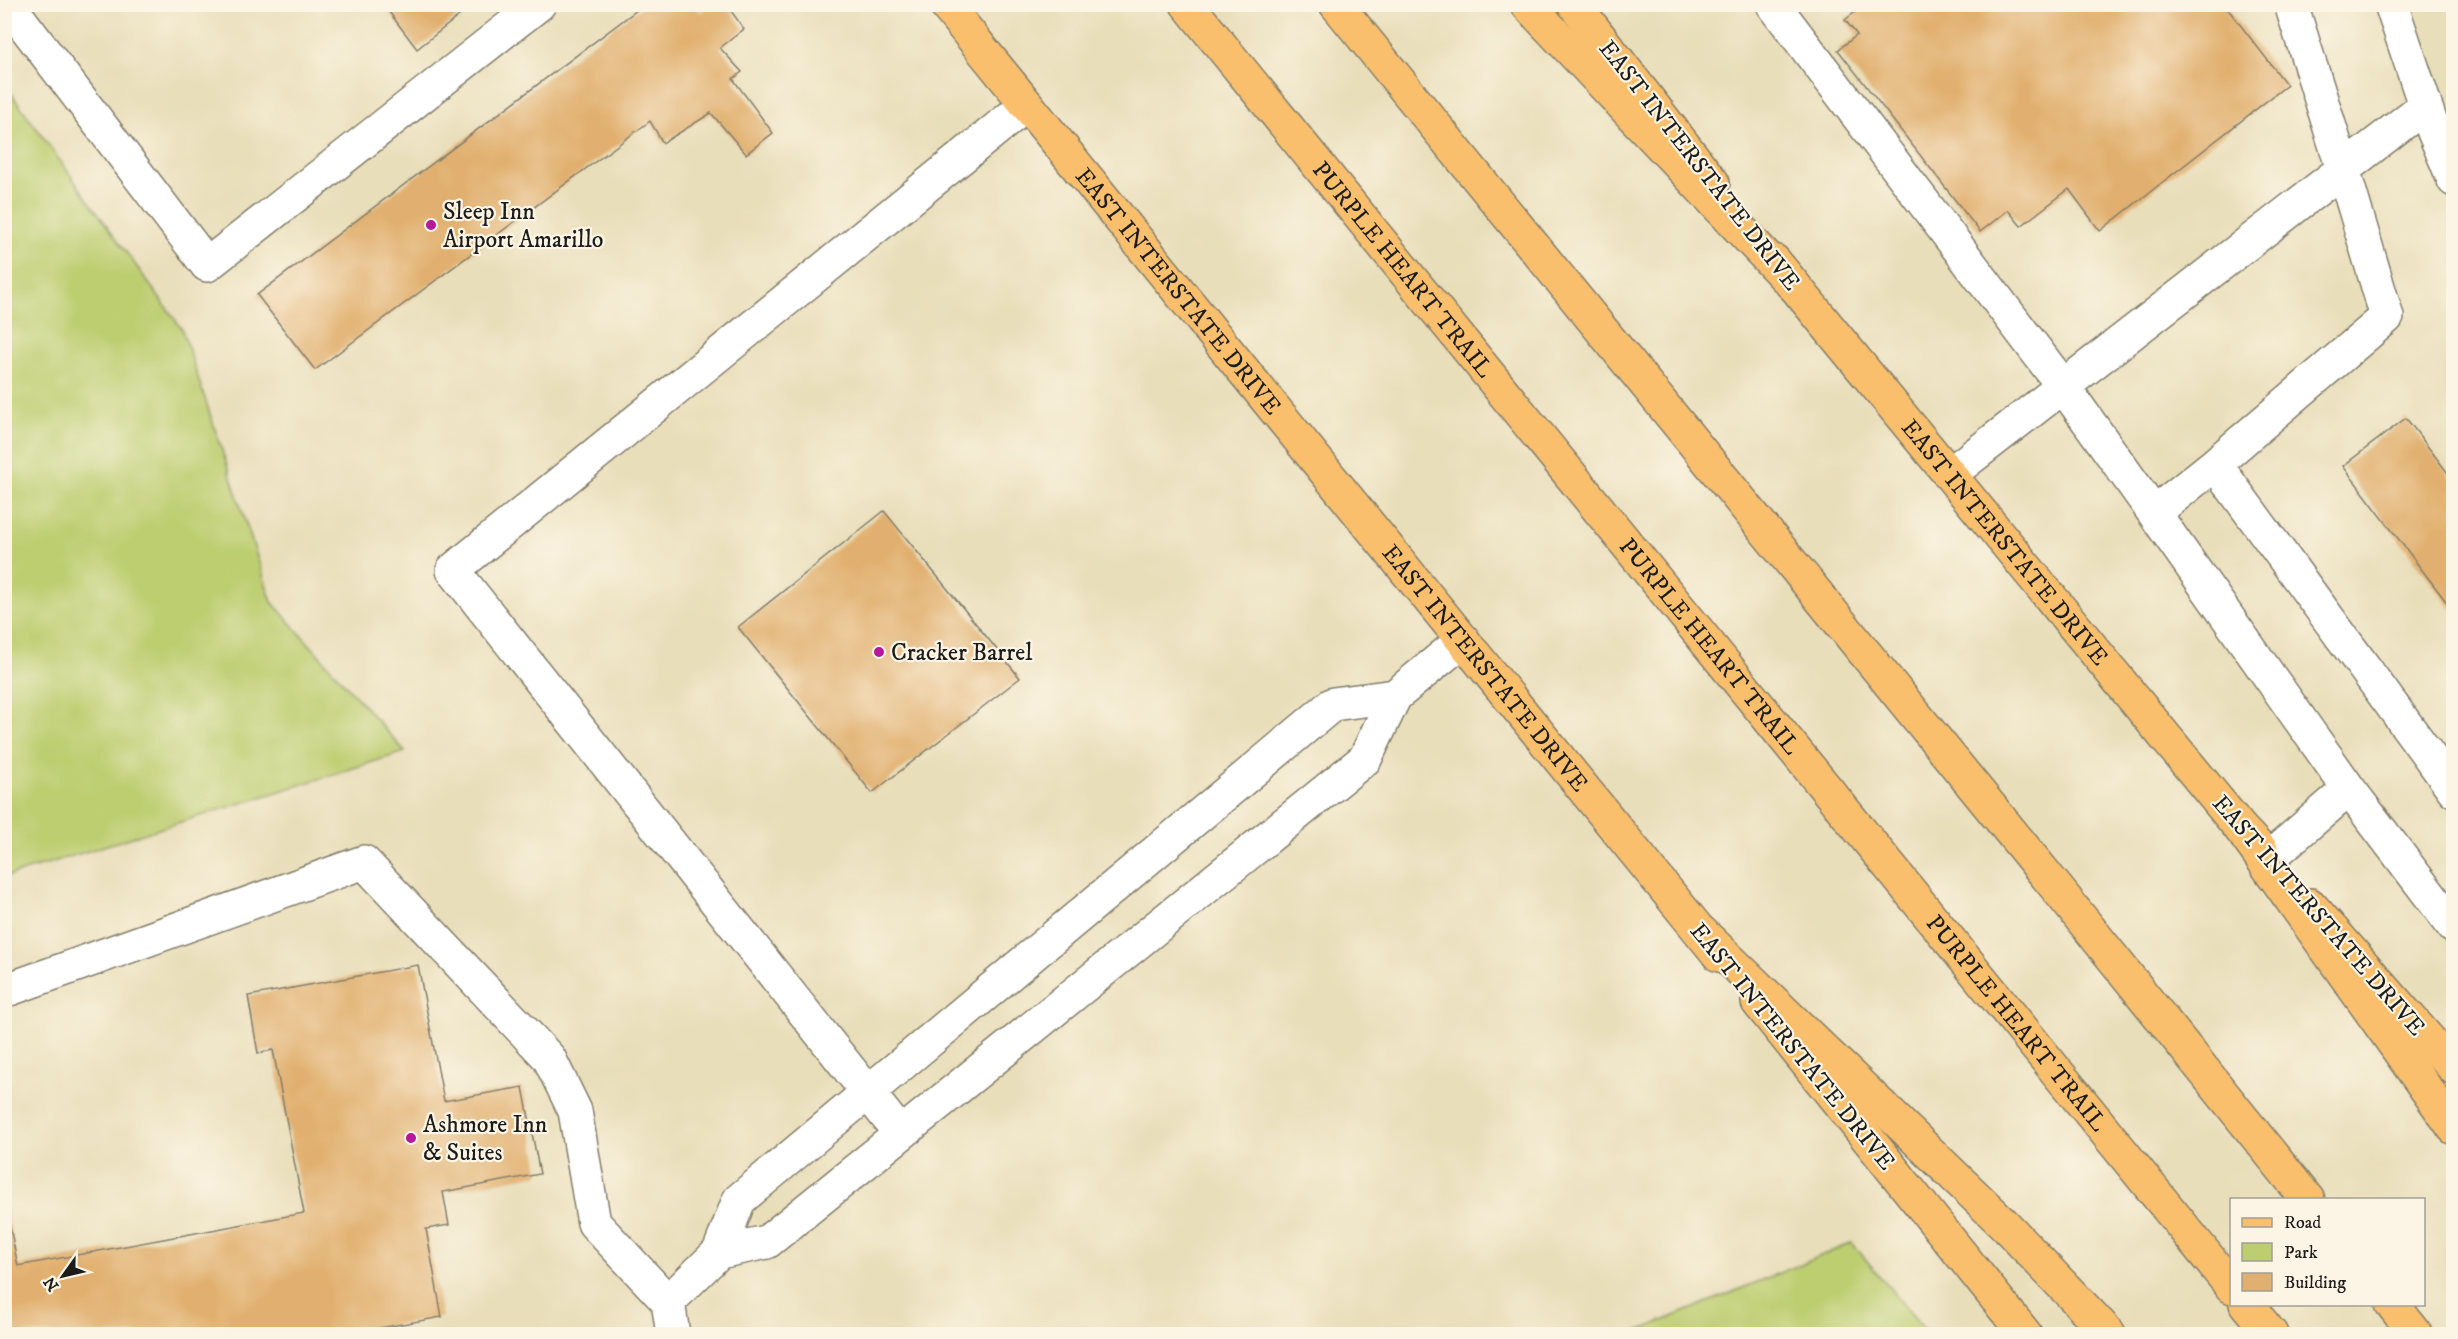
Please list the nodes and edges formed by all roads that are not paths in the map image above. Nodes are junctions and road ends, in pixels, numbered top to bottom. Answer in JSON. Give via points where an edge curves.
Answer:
{"nodes":[{"id":1,"x":8,"y":4,"type":"edge"},
{"id":2,"x":539,"y":4,"type":"edge"},
{"id":3,"x":945,"y":4,"type":"edge"},
{"id":4,"x":1187,"y":4,"type":"edge"},
{"id":5,"x":1336,"y":4,"type":"edge"},
{"id":6,"x":1527,"y":4,"type":"edge"},
{"id":7,"x":1574,"y":4,"type":"edge"},
{"id":8,"x":1773,"y":4,"type":"edge"},
{"id":9,"x":2291,"y":4,"type":"edge"},
{"id":10,"x":2391,"y":4,"type":"edge"},
{"id":11,"x":1026,"y":105,"type":"junction"},
{"id":12,"x":2425,"y":106,"type":"junction"},
{"id":13,"x":2343,"y":169,"type":"junction"},
{"id":14,"x":2454,"y":180,"type":"edge"},
{"id":15,"x":1792,"y":284,"type":"junction"},
{"id":16,"x":2064,"y":386,"type":"junction"},
{"id":17,"x":2215,"y":464,"type":"junction"},
{"id":18,"x":1950,"y":474,"type":"junction"},
{"id":19,"x":2154,"y":513,"type":"junction"},
{"id":20,"x":1463,"y":640,"type":"junction"},
{"id":21,"x":1395,"y":696,"type":"junction"},
{"id":22,"x":2349,"y":789,"type":"junction"},
{"id":23,"x":2454,"y":790,"type":"edge"},
{"id":24,"x":2241,"y":830,"type":"junction"},
{"id":25,"x":2269,"y":858,"type":"junction"},
{"id":26,"x":2454,"y":927,"type":"edge"},
{"id":27,"x":1701,"y":932,"type":"junction"},
{"id":28,"x":4,"y":991,"type":"edge"},
{"id":29,"x":2454,"y":1068,"type":"edge"},
{"id":30,"x":867,"y":1094,"type":"junction"},
{"id":31,"x":2454,"y":1128,"type":"edge"},
{"id":32,"x":900,"y":1133,"type":"junction"},
{"id":33,"x":2306,"y":1198,"type":"edge"},
{"id":34,"x":719,"y":1252,"type":"junction"},
{"id":35,"x":2230,"y":1285,"type":"edge"},
{"id":36,"x":668,"y":1302,"type":"junction"},
{"id":37,"x":2247,"y":1306,"type":"edge"},
{"id":38,"x":2393,"y":1306,"type":"edge"},
{"id":39,"x":673,"y":1335,"type":"edge"},
{"id":40,"x":2025,"y":1335,"type":"edge"},
{"id":41,"x":2109,"y":1335,"type":"edge"},
{"id":42,"x":2271,"y":1335,"type":"edge"},
{"id":43,"x":2416,"y":1335,"type":"edge"}],
"edges":[{"from":1,"to":2,"type":"street","via":[[207,265]]},
{"from":3,"to":11,"type":"main road","name":"EAST INTERSTATE DRIVE"},
{"from":4,"to":35,"type":"main road","name":"PURPLE HEART TRAIL"},
{"from":5,"to":33,"type":"main road"},
{"from":6,"to":15,"type":"main road"},
{"from":7,"to":15,"type":"main road","name":"EAST INTERSTATE DRIVE"},
{"from":8,"to":16,"type":"street"},
{"from":9,"to":13,"type":"street"},
{"from":10,"to":12,"type":"street"},
{"from":11,"to":20,"type":"main road","name":"EAST INTERSTATE DRIVE"},
{"from":11,"to":30,"type":"street","via":[[453,570]]},
{"from":12,"to":13,"type":"street"},
{"from":12,"to":14,"type":"street"},
{"from":13,"to":16,"type":"street"},
{"from":13,"to":17,"type":"street","via":[[2387,316]]},
{"from":15,"to":18,"type":"main road","name":"EAST INTERSTATE DRIVE"},
{"from":16,"to":18,"type":"street"},
{"from":16,"to":19,"type":"street"},
{"from":17,"to":19,"type":"street"},
{"from":17,"to":23,"type":"street"},
{"from":18,"to":24,"type":"main road","name":"EAST INTERSTATE DRIVE"},
{"from":19,"to":22,"type":"street"},
{"from":20,"to":21,"type":"street"},
{"from":20,"to":27,"type":"main road","name":"EAST INTERSTATE DRIVE"},
{"from":21,"to":30,"type":"street","via":[[1333,704]]},
{"from":21,"to":32,"type":"street","via":[[1365,759]]},
{"from":22,"to":25,"type":"street"},
{"from":22,"to":26,"type":"street"},
{"from":24,"to":25,"type":"main road","name":"EAST INTERSTATE DRIVE"},
{"from":24,"to":31,"type":"main road"},
{"from":25,"to":29,"type":"main road","name":"EAST INTERSTATE DRIVE"},
{"from":27,"to":40,"type":"main road","name":"EAST INTERSTATE DRIVE"},
{"from":27,"to":41,"type":"main road","via":[[2004,1224]]},
{"from":28,"to":36,"type":"street","via":[[364,862],[549,1058],[575,1111],[594,1223]]},
{"from":30,"to":32,"type":"street"},
{"from":30,"to":34,"type":"street","via":[[739,1200]]},
{"from":32,"to":34,"type":"street","via":[[767,1242]]},
{"from":34,"to":36,"type":"street"},
{"from":36,"to":39,"type":"street"},
{"from":37,"to":42,"type":"main road"},
{"from":38,"to":43,"type":"main road"}]}
